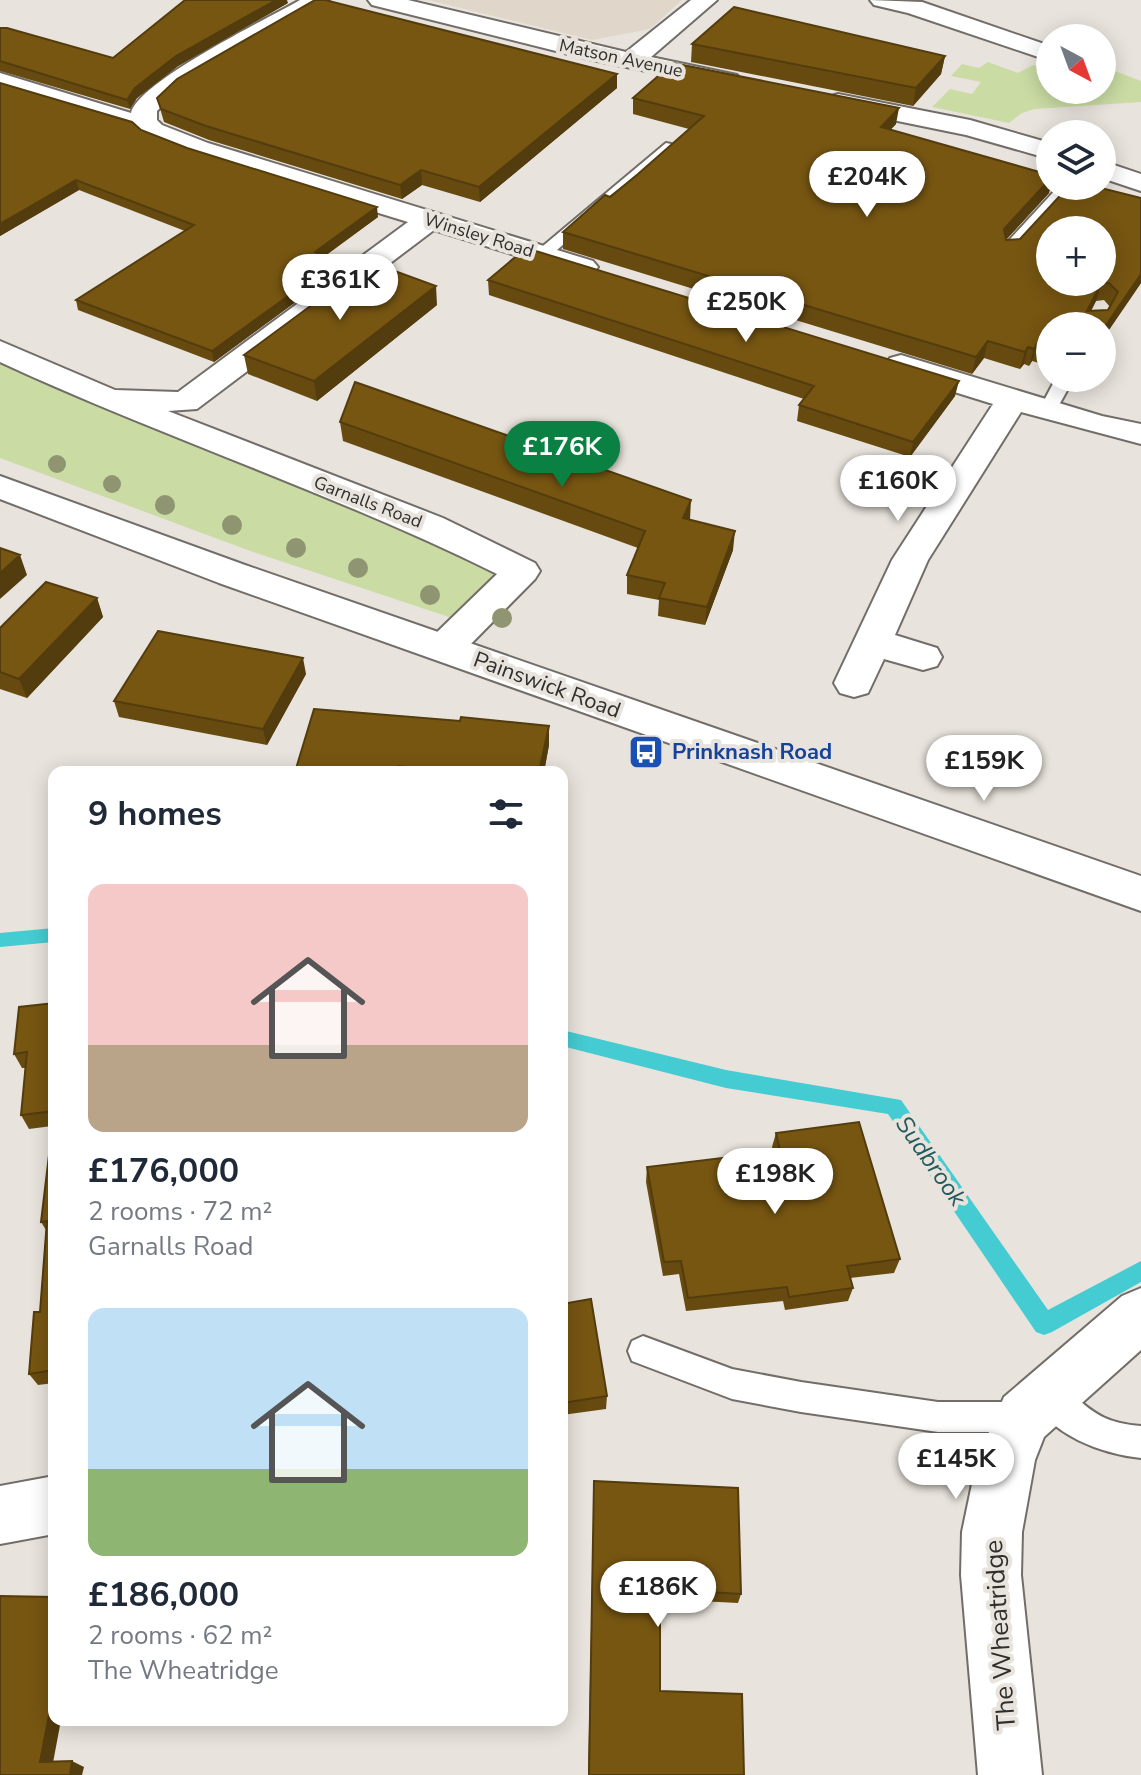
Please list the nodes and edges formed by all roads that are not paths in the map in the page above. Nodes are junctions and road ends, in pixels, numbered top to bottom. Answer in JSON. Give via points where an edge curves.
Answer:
{"nodes":[{"id":1,"x":317,"y":0,"type":"edge"},
{"id":2,"x":380,"y":0,"type":"edge"},
{"id":3,"x":705,"y":0,"type":"edge"},
{"id":4,"x":882,"y":0,"type":"edge"},
{"id":5,"x":1036,"y":49,"type":"edge"},
{"id":6,"x":632,"y":60,"type":"junction"},
{"id":7,"x":0,"y":81,"type":"edge"},
{"id":8,"x":747,"y":84,"type":"edge"},
{"id":9,"x":821,"y":99,"type":"edge"},
{"id":10,"x":144,"y":122,"type":"junction"},
{"id":11,"x":666,"y":147,"type":"edge"},
{"id":12,"x":1036,"y":147,"type":"edge"},
{"id":13,"x":1116,"y":174,"type":"edge"},
{"id":14,"x":1141,"y":183,"type":"edge"},
{"id":15,"x":1054,"y":200,"type":"edge"},
{"id":16,"x":430,"y":220,"type":"junction"},
{"id":17,"x":1008,"y":251,"type":"edge"},
{"id":18,"x":543,"y":254,"type":"junction"},
{"id":19,"x":617,"y":277,"type":"edge"},
{"id":20,"x":0,"y":350,"type":"edge"},
{"id":21,"x":882,"y":359,"type":"edge"},
{"id":22,"x":1058,"y":392,"type":"edge"},
{"id":23,"x":109,"y":400,"type":"junction"},
{"id":24,"x":1012,"y":400,"type":"junction"},
{"id":25,"x":1048,"y":410,"type":"junction"},
{"id":26,"x":1141,"y":434,"type":"edge"},
{"id":27,"x":0,"y":487,"type":"edge"},
{"id":28,"x":871,"y":641,"type":"junction"},
{"id":29,"x":444,"y":648,"type":"junction"},
{"id":30,"x":923,"y":657,"type":"dead end"},
{"id":31,"x":854,"y":683,"type":"dead end"},
{"id":32,"x":1141,"y":894,"type":"edge"},
{"id":33,"x":1141,"y":1314,"type":"edge"},
{"id":34,"x":643,"y":1351,"type":"dead end"},
{"id":35,"x":1035,"y":1406,"type":"junction"},
{"id":36,"x":1141,"y":1442,"type":"edge"},
{"id":37,"x":48,"y":1506,"type":"edge"},
{"id":38,"x":0,"y":1515,"type":"edge"},
{"id":39,"x":1010,"y":1775,"type":"edge"}],
"edges":[{"from":1,"to":10,"type":"street","via":[[169,85],[144,109]]},
{"from":2,"to":6,"type":"street","name":"Matson Avenue"},
{"from":3,"to":6,"type":"street"},
{"from":4,"to":5,"type":"street"},
{"from":6,"to":8,"type":"street","name":"Matson Avenue"},
{"from":7,"to":10,"type":"street","name":"Winsley Road"},
{"from":9,"to":12,"type":"street","via":[[970,128]]},
{"from":10,"to":16,"type":"street","name":"Winsley Road","via":[[153,131],[199,149]]},
{"from":11,"to":18,"type":"lane"},
{"from":13,"to":14,"type":"street"},
{"from":15,"to":17,"type":"lane"},
{"from":16,"to":18,"type":"street","name":"Winsley Road"},
{"from":16,"to":23,"type":"street","name":"Garnalls Road","via":[[185,402]]},
{"from":18,"to":19,"type":"street","name":"Winsley Road"},
{"from":20,"to":23,"type":"street","name":"Garnalls Road"},
{"from":21,"to":24,"type":"street"},
{"from":22,"to":25,"type":"lane"},
{"from":23,"to":29,"type":"street","name":"Garnalls Road","via":[[430,526],[522,571]]},
{"from":24,"to":25,"type":"street"},
{"from":24,"to":28,"type":"street","via":[[910,560]]},
{"from":25,"to":26,"type":"street"},
{"from":27,"to":29,"type":"street","name":"Painswick Road"},
{"from":28,"to":30,"type":"street"},
{"from":28,"to":31,"type":"street"},
{"from":29,"to":32,"type":"street","name":"Painswick Road"},
{"from":33,"to":35,"type":"street","name":"The Wheatridge"},
{"from":34,"to":35,"type":"lane","via":[[732,1384],[938,1417]]},
{"from":35,"to":36,"type":"lane","via":[[1112,1441]]},
{"from":35,"to":39,"type":"street","name":"The Wheatridge","via":[[1006,1460],[992,1532],[991,1575]]},
{"from":37,"to":38,"type":"street"}]}
